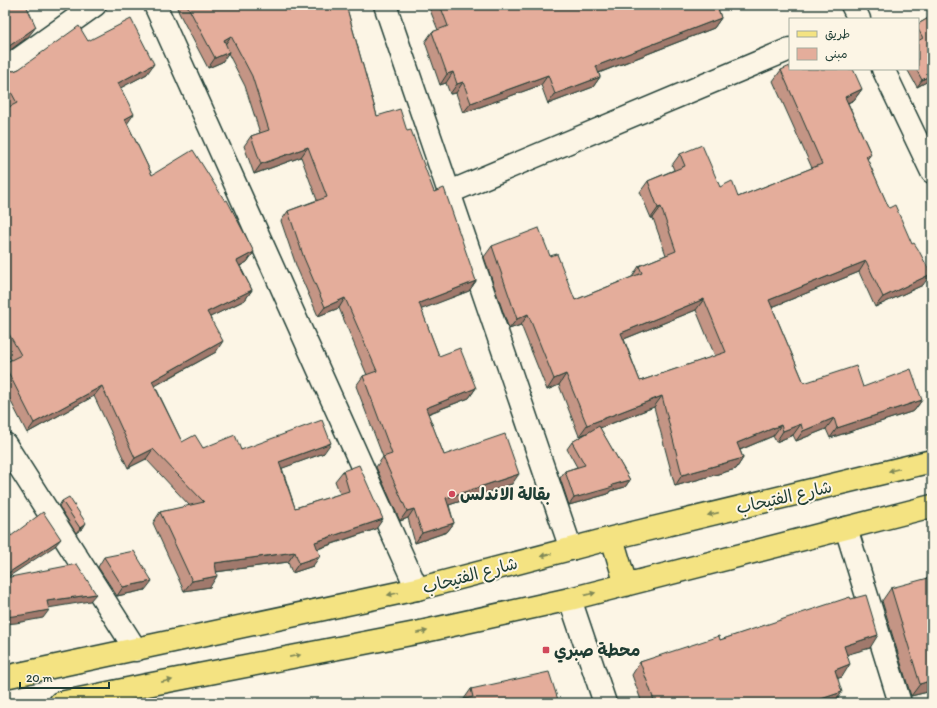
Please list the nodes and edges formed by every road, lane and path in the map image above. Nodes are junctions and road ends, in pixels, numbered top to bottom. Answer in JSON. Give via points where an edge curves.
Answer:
{"nodes":[{"id":1,"x":95,"y":5,"type":"edge"},
{"id":2,"x":154,"y":5,"type":"edge"},
{"id":3,"x":385,"y":5,"type":"edge"},
{"id":4,"x":852,"y":5,"type":"edge"},
{"id":5,"x":858,"y":18,"type":"edge"},
{"id":6,"x":789,"y":49,"type":"edge"},
{"id":7,"x":5,"y":69,"type":"edge"},
{"id":8,"x":882,"y":70,"type":"edge"},
{"id":9,"x":932,"y":172,"type":"edge"},
{"id":10,"x":450,"y":192,"type":"junction"},
{"id":11,"x":5,"y":444,"type":"edge"},
{"id":12,"x":932,"y":461,"type":"edge"},
{"id":13,"x":932,"y":506,"type":"edge"},
{"id":14,"x":846,"y":528,"type":"junction"},
{"id":15,"x":612,"y":538,"type":"junction"},
{"id":16,"x":572,"y":549,"type":"junction"},
{"id":17,"x":626,"y":585,"type":"junction"},
{"id":18,"x":417,"y":589,"type":"junction"},
{"id":19,"x":570,"y":599,"type":"junction"},
{"id":20,"x":136,"y":650,"type":"junction"},
{"id":21,"x":5,"y":677,"type":"edge"},
{"id":22,"x":60,"y":703,"type":"edge"},
{"id":23,"x":605,"y":703,"type":"edge"},
{"id":24,"x":900,"y":703,"type":"edge"}],
"edges":[{"from":1,"to":7,"type":"street"},
{"from":2,"to":18,"type":"street"},
{"from":3,"to":10,"type":"street"},
{"from":4,"to":5,"type":"street"},
{"from":6,"to":10,"type":"street"},
{"from":8,"to":9,"type":"street"},
{"from":10,"to":16,"type":"street"},
{"from":11,"to":20,"type":"street"},
{"from":12,"to":15,"type":"main road","name":"شارع الفتيحاب","one_way":true},
{"from":13,"to":14,"type":"main road"},
{"from":14,"to":17,"type":"main road"},
{"from":14,"to":24,"type":"street"},
{"from":15,"to":16,"type":"main road","name":"شارع الفتيحاب"},
{"from":15,"to":17,"type":"main road"},
{"from":16,"to":18,"type":"main road","name":"شارع الفتيحاب","one_way":true},
{"from":19,"to":17,"type":"main road","one_way":true},
{"from":18,"to":20,"type":"main road","name":"شارع الفتيحاب","one_way":true},
{"from":22,"to":19,"type":"main road","one_way":true,"via":[[416,633]]},
{"from":19,"to":23,"type":"street"},
{"from":20,"to":21,"type":"main road","name":"شارع الفتيحاب"}]}
